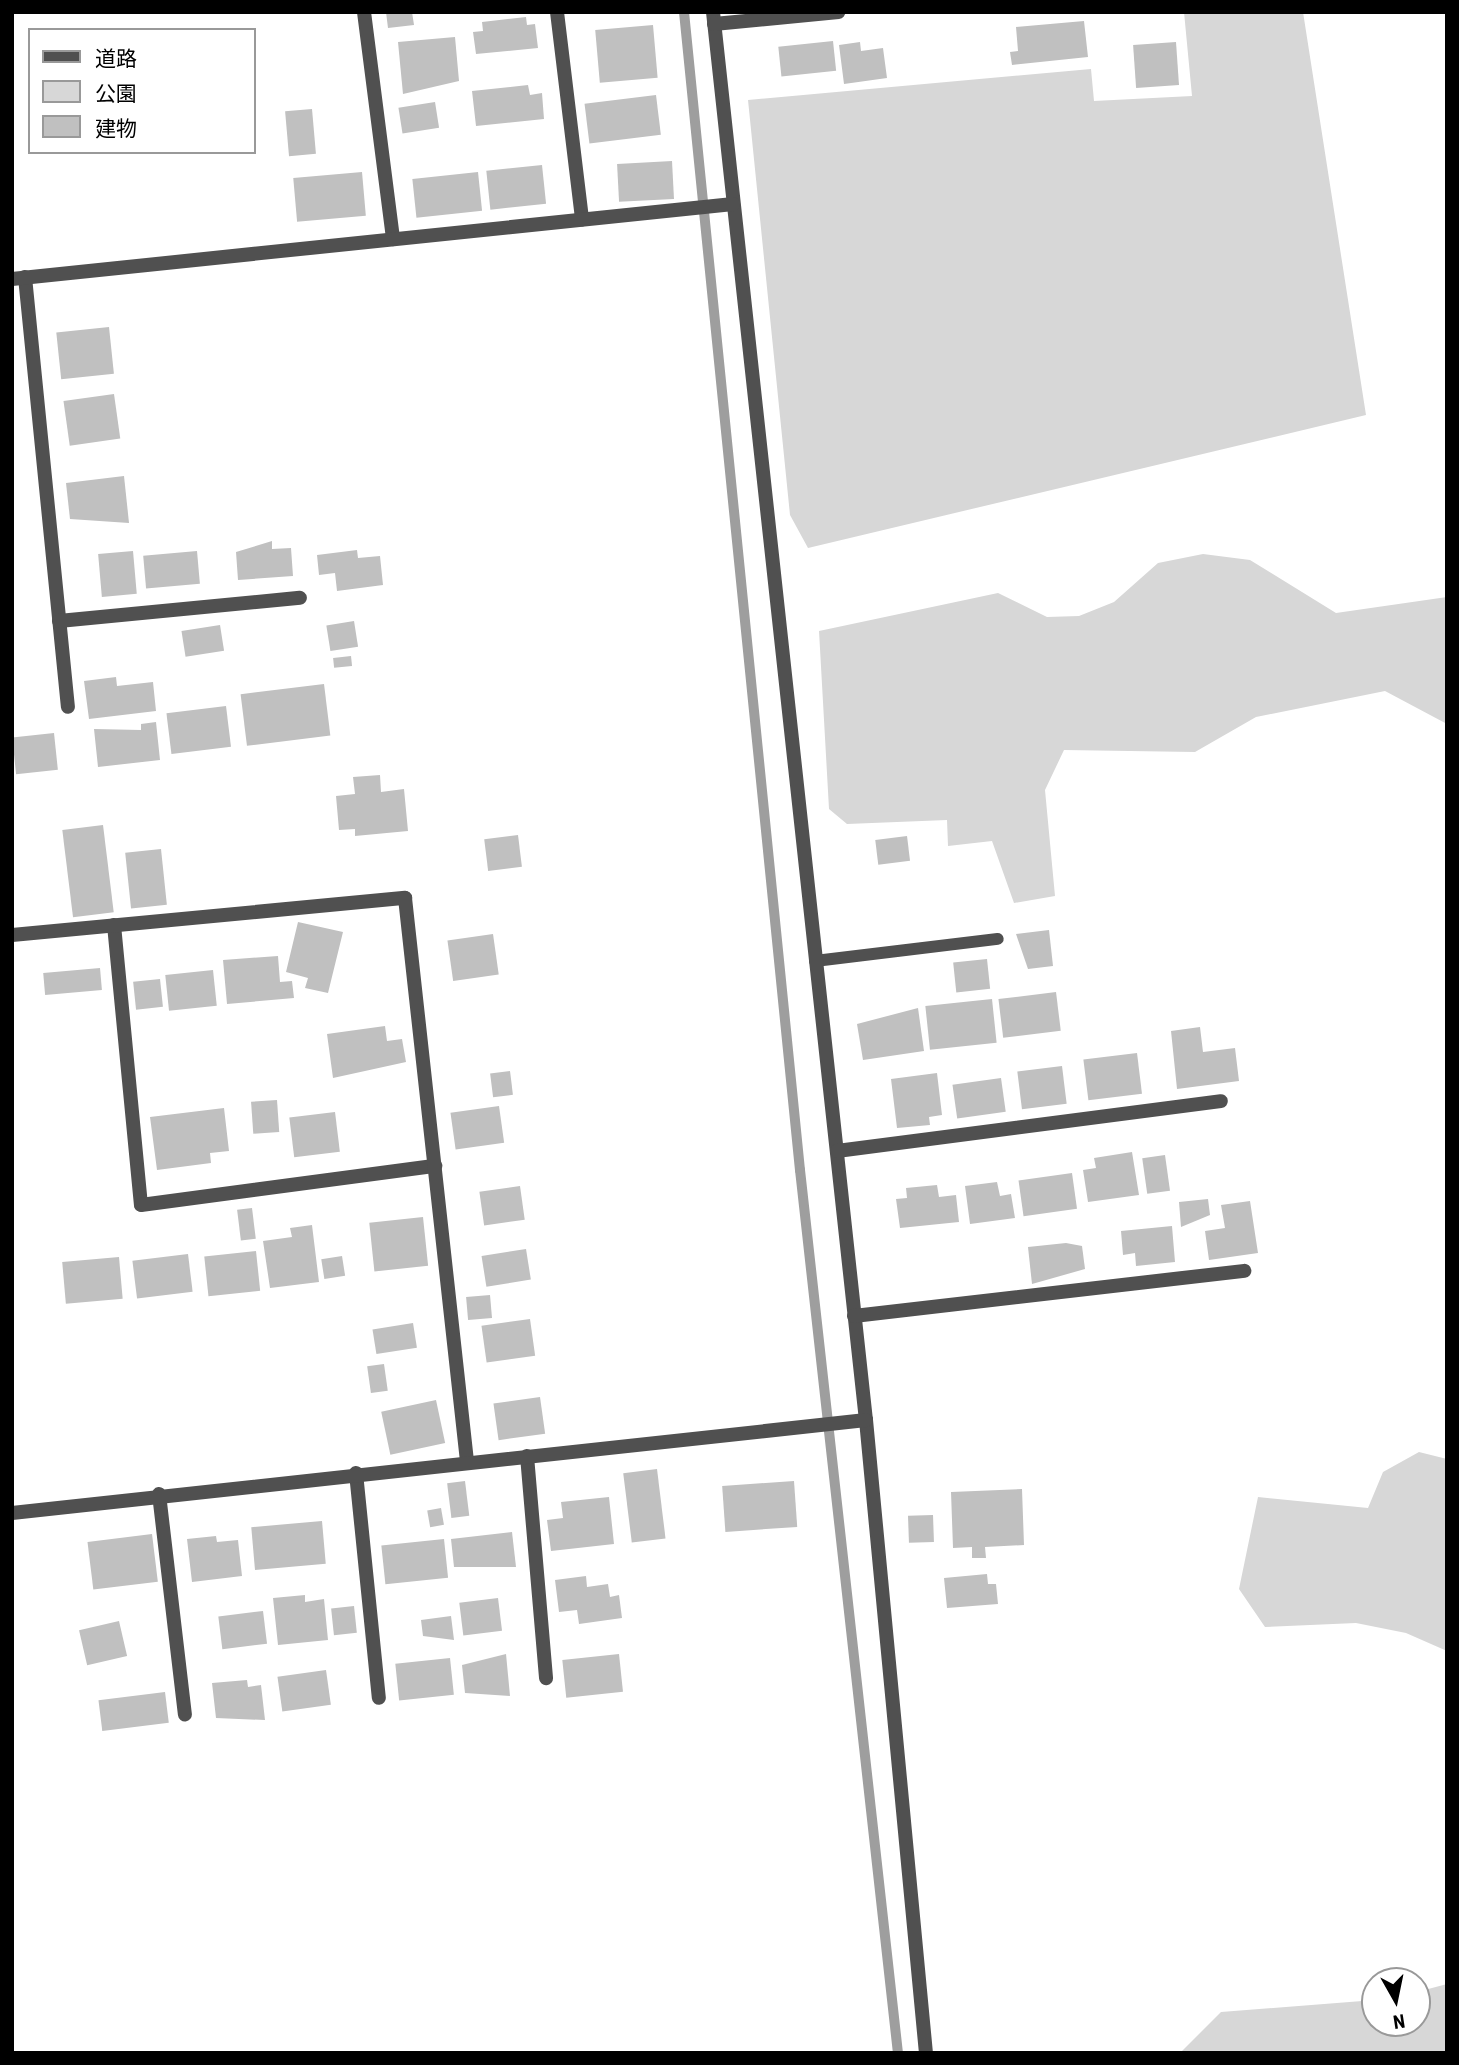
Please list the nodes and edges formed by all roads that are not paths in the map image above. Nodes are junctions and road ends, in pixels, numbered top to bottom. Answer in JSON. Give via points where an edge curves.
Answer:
{"nodes":[{"id":1,"x":364,"y":12,"type":"edge"},
{"id":2,"x":557,"y":12,"type":"edge"},
{"id":3,"x":838,"y":12,"type":"edge"},
{"id":4,"x":713,"y":18,"type":"edge"},
{"id":5,"x":733,"y":204,"type":"junction"},
{"id":6,"x":582,"y":219,"type":"junction"},
{"id":7,"x":393,"y":239,"type":"junction"},
{"id":8,"x":19,"y":278,"type":"edge"},
{"id":9,"x":300,"y":598,"type":"dead end"},
{"id":10,"x":59,"y":621,"type":"junction"},
{"id":11,"x":68,"y":707,"type":"dead end"},
{"id":12,"x":114,"y":926,"type":"junction"},
{"id":13,"x":12,"y":935,"type":"edge"},
{"id":14,"x":998,"y":939,"type":"dead end"},
{"id":15,"x":815,"y":961,"type":"junction"},
{"id":16,"x":1221,"y":1101,"type":"dead end"},
{"id":17,"x":837,"y":1151,"type":"junction"},
{"id":18,"x":435,"y":1167,"type":"junction"},
{"id":19,"x":1244,"y":1270,"type":"dead end"},
{"id":20,"x":854,"y":1316,"type":"junction"},
{"id":21,"x":866,"y":1420,"type":"junction"},
{"id":22,"x":527,"y":1456,"type":"junction"},
{"id":23,"x":467,"y":1461,"type":"junction"},
{"id":24,"x":356,"y":1473,"type":"junction"},
{"id":25,"x":159,"y":1494,"type":"junction"},
{"id":26,"x":12,"y":1513,"type":"edge"},
{"id":27,"x":545,"y":1678,"type":"dead end"},
{"id":28,"x":379,"y":1698,"type":"dead end"},
{"id":29,"x":185,"y":1714,"type":"dead end"},
{"id":30,"x":926,"y":2053,"type":"edge"}],
"edges":[{"from":1,"to":7,"type":"street"},
{"from":2,"to":6,"type":"street"},
{"from":3,"to":4,"type":"street"},
{"from":4,"to":5,"type":"street"},
{"from":5,"to":6,"type":"street"},
{"from":5,"to":15,"type":"street"},
{"from":6,"to":7,"type":"street"},
{"from":7,"to":8,"type":"street"},
{"from":8,"to":10,"type":"street"},
{"from":9,"to":10,"type":"street"},
{"from":10,"to":11,"type":"street"},
{"from":12,"to":13,"type":"street"},
{"from":12,"to":18,"type":"street","via":[[405,898]]},
{"from":12,"to":18,"type":"street","via":[[141,1205]]},
{"from":14,"to":15,"type":"lane"},
{"from":15,"to":17,"type":"street"},
{"from":16,"to":17,"type":"street"},
{"from":17,"to":20,"type":"street"},
{"from":18,"to":23,"type":"street"},
{"from":19,"to":20,"type":"street"},
{"from":20,"to":21,"type":"street"},
{"from":21,"to":22,"type":"street"},
{"from":21,"to":30,"type":"street"},
{"from":22,"to":23,"type":"street"},
{"from":22,"to":27,"type":"street"},
{"from":23,"to":24,"type":"street"},
{"from":24,"to":25,"type":"street"},
{"from":24,"to":28,"type":"street"},
{"from":25,"to":26,"type":"street"},
{"from":25,"to":29,"type":"street"}]}
